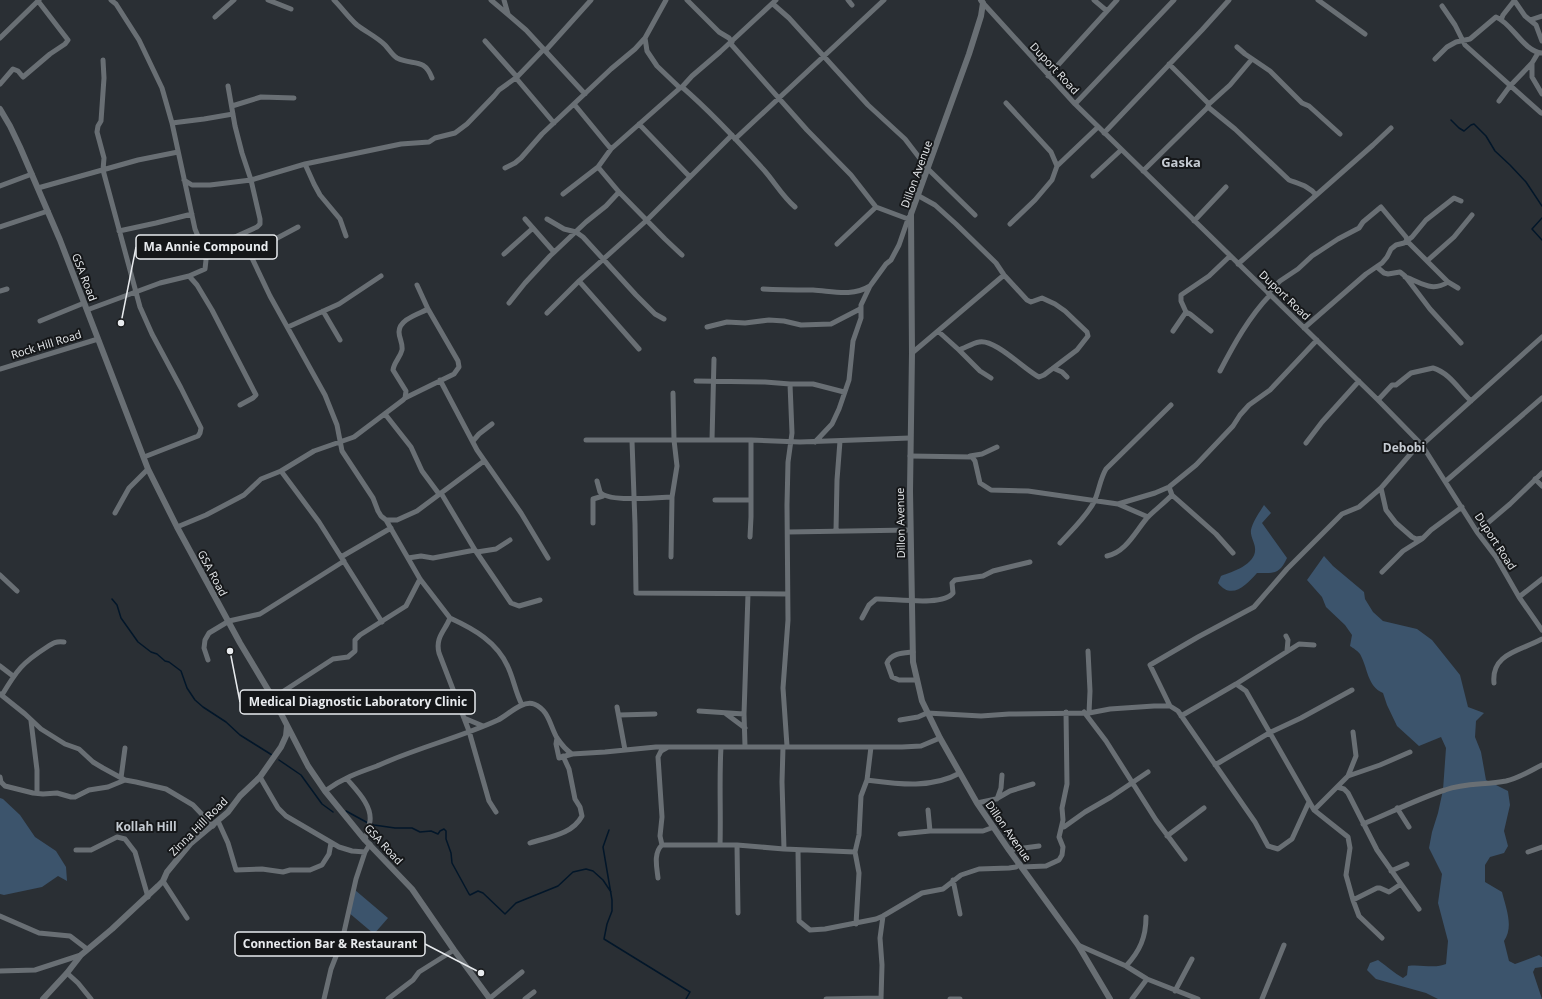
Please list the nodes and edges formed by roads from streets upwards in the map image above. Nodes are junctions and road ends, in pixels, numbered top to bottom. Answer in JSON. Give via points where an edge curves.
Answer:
{"nodes":[{"id":1,"x":38,"y":0,"type":"edge"},
{"id":2,"x":111,"y":0,"type":"edge"},
{"id":3,"x":234,"y":0,"type":"edge"},
{"id":4,"x":268,"y":0,"type":"edge"},
{"id":5,"x":334,"y":0,"type":"edge"},
{"id":6,"x":491,"y":0,"type":"edge"},
{"id":7,"x":504,"y":0,"type":"edge"},
{"id":8,"x":591,"y":0,"type":"edge"},
{"id":9,"x":666,"y":0,"type":"edge"},
{"id":10,"x":687,"y":0,"type":"edge"},
{"id":11,"x":848,"y":0,"type":"edge"},
{"id":12,"x":884,"y":0,"type":"edge"},
{"id":13,"x":1094,"y":0,"type":"edge"},
{"id":14,"x":1116,"y":0,"type":"edge"},
{"id":15,"x":1174,"y":0,"type":"edge"},
{"id":16,"x":1228,"y":0,"type":"edge"},
{"id":17,"x":1318,"y":0,"type":"edge"},
{"id":18,"x":1514,"y":0,"type":"edge"},
{"id":19,"x":775,"y":2,"type":"edge"},
{"id":20,"x":982,"y":2,"type":"edge"},
{"id":21,"x":852,"y":5,"type":"dead end"},
{"id":22,"x":1442,"y":6,"type":"dead end"},
{"id":23,"x":291,"y":9,"type":"dead end"},
{"id":24,"x":1107,"y":11,"type":"junction"},
{"id":25,"x":508,"y":15,"type":"junction"},
{"id":26,"x":1542,"y":16,"type":"edge"},
{"id":27,"x":215,"y":17,"type":"dead end"},
{"id":28,"x":1501,"y":20,"type":"junction"},
{"id":29,"x":1530,"y":20,"type":"junction"},
{"id":30,"x":1365,"y":34,"type":"dead end"},
{"id":31,"x":0,"y":38,"type":"edge"},
{"id":32,"x":645,"y":38,"type":"junction"},
{"id":33,"x":485,"y":41,"type":"dead end"},
{"id":34,"x":1462,"y":41,"type":"junction"},
{"id":35,"x":1542,"y":41,"type":"edge"},
{"id":36,"x":731,"y":42,"type":"junction"},
{"id":37,"x":1237,"y":46,"type":"dead end"},
{"id":38,"x":545,"y":49,"type":"junction"},
{"id":39,"x":1540,"y":53,"type":"edge"},
{"id":40,"x":823,"y":56,"type":"junction"},
{"id":41,"x":1252,"y":59,"type":"junction"},
{"id":42,"x":1435,"y":59,"type":"dead end"},
{"id":43,"x":103,"y":60,"type":"dead end"},
{"id":44,"x":1532,"y":63,"type":"junction"},
{"id":45,"x":1169,"y":64,"type":"junction"},
{"id":46,"x":1048,"y":76,"type":"junction"},
{"id":47,"x":432,"y":78,"type":"dead end"},
{"id":48,"x":516,"y":78,"type":"junction"},
{"id":49,"x":0,"y":84,"type":"edge"},
{"id":50,"x":228,"y":86,"type":"dead end"},
{"id":51,"x":1510,"y":86,"type":"junction"},
{"id":52,"x":681,"y":88,"type":"junction"},
{"id":53,"x":585,"y":94,"type":"junction"},
{"id":54,"x":1542,"y":94,"type":"edge"},
{"id":55,"x":294,"y":98,"type":"dead end"},
{"id":56,"x":778,"y":98,"type":"junction"},
{"id":57,"x":1499,"y":101,"type":"dead end"},
{"id":58,"x":1006,"y":103,"type":"dead end"},
{"id":59,"x":574,"y":104,"type":"junction"},
{"id":60,"x":1075,"y":104,"type":"junction"},
{"id":61,"x":1208,"y":105,"type":"junction"},
{"id":62,"x":232,"y":106,"type":"junction"},
{"id":63,"x":0,"y":110,"type":"edge"},
{"id":64,"x":1542,"y":112,"type":"edge"},
{"id":65,"x":233,"y":114,"type":"junction"},
{"id":66,"x":554,"y":123,"type":"junction"},
{"id":67,"x":172,"y":124,"type":"junction"},
{"id":68,"x":639,"y":124,"type":"junction"},
{"id":69,"x":1098,"y":127,"type":"junction"},
{"id":70,"x":1391,"y":128,"type":"dead end"},
{"id":71,"x":1104,"y":133,"type":"junction"},
{"id":72,"x":1340,"y":134,"type":"dead end"},
{"id":73,"x":733,"y":137,"type":"junction"},
{"id":74,"x":611,"y":149,"type":"junction"},
{"id":75,"x":1121,"y":150,"type":"junction"},
{"id":76,"x":178,"y":152,"type":"junction"},
{"id":77,"x":305,"y":164,"type":"junction"},
{"id":78,"x":1057,"y":166,"type":"junction"},
{"id":79,"x":598,"y":167,"type":"junction"},
{"id":80,"x":505,"y":168,"type":"dead end"},
{"id":81,"x":928,"y":169,"type":"junction"},
{"id":82,"x":103,"y":170,"type":"junction"},
{"id":83,"x":1143,"y":171,"type":"junction"},
{"id":84,"x":32,"y":174,"type":"junction"},
{"id":85,"x":1093,"y":176,"type":"dead end"},
{"id":86,"x":690,"y":177,"type":"junction"},
{"id":87,"x":184,"y":180,"type":"junction"},
{"id":88,"x":251,"y":180,"type":"junction"},
{"id":89,"x":192,"y":185,"type":"junction"},
{"id":90,"x":0,"y":186,"type":"edge"},
{"id":91,"x":1226,"y":187,"type":"dead end"},
{"id":92,"x":38,"y":188,"type":"junction"},
{"id":93,"x":186,"y":188,"type":"junction"},
{"id":94,"x":619,"y":192,"type":"junction"},
{"id":95,"x":563,"y":194,"type":"dead end"},
{"id":96,"x":918,"y":195,"type":"junction"},
{"id":97,"x":1316,"y":195,"type":"junction"},
{"id":98,"x":1462,"y":201,"type":"dead end"},
{"id":99,"x":795,"y":207,"type":"dead end"},
{"id":100,"x":876,"y":207,"type":"junction"},
{"id":101,"x":48,"y":211,"type":"junction"},
{"id":102,"x":192,"y":214,"type":"junction"},
{"id":103,"x":975,"y":215,"type":"dead end"},
{"id":104,"x":1472,"y":215,"type":"dead end"},
{"id":105,"x":909,"y":217,"type":"junction"},
{"id":106,"x":525,"y":219,"type":"dead end"},
{"id":107,"x":547,"y":219,"type":"dead end"},
{"id":108,"x":647,"y":220,"type":"junction"},
{"id":109,"x":1194,"y":221,"type":"junction"},
{"id":110,"x":1010,"y":224,"type":"dead end"},
{"id":111,"x":0,"y":227,"type":"edge"},
{"id":112,"x":298,"y":227,"type":"dead end"},
{"id":113,"x":533,"y":228,"type":"junction"},
{"id":114,"x":119,"y":231,"type":"junction"},
{"id":115,"x":576,"y":232,"type":"junction"},
{"id":116,"x":241,"y":235,"type":"junction"},
{"id":117,"x":346,"y":236,"type":"dead end"},
{"id":118,"x":1407,"y":241,"type":"junction"},
{"id":119,"x":836,"y":244,"type":"dead end"},
{"id":120,"x":204,"y":251,"type":"junction"},
{"id":121,"x":554,"y":252,"type":"junction"},
{"id":122,"x":249,"y":253,"type":"junction"},
{"id":123,"x":504,"y":254,"type":"dead end"},
{"id":124,"x":682,"y":255,"type":"dead end"},
{"id":125,"x":1230,"y":256,"type":"junction"},
{"id":126,"x":604,"y":260,"type":"junction"},
{"id":127,"x":1427,"y":260,"type":"junction"},
{"id":128,"x":1238,"y":264,"type":"junction"},
{"id":129,"x":1377,"y":267,"type":"junction"},
{"id":130,"x":1004,"y":275,"type":"junction"},
{"id":131,"x":188,"y":276,"type":"junction"},
{"id":132,"x":381,"y":276,"type":"dead end"},
{"id":133,"x":1404,"y":276,"type":"junction"},
{"id":134,"x":580,"y":282,"type":"junction"},
{"id":135,"x":1448,"y":282,"type":"junction"},
{"id":136,"x":417,"y":284,"type":"dead end"},
{"id":137,"x":1422,"y":285,"type":"junction"},
{"id":138,"x":870,"y":286,"type":"junction"},
{"id":139,"x":1458,"y":288,"type":"dead end"},
{"id":140,"x":7,"y":289,"type":"dead end"},
{"id":141,"x":763,"y":289,"type":"dead end"},
{"id":142,"x":0,"y":291,"type":"edge"},
{"id":143,"x":136,"y":291,"type":"junction"},
{"id":144,"x":1269,"y":294,"type":"junction"},
{"id":145,"x":1419,"y":294,"type":"junction"},
{"id":146,"x":84,"y":303,"type":"junction"},
{"id":147,"x":509,"y":303,"type":"dead end"},
{"id":148,"x":428,"y":309,"type":"junction"},
{"id":149,"x":860,"y":309,"type":"junction"},
{"id":150,"x":87,"y":310,"type":"junction"},
{"id":151,"x":323,"y":311,"type":"junction"},
{"id":152,"x":1186,"y":312,"type":"junction"},
{"id":153,"x":547,"y":313,"type":"dead end"},
{"id":154,"x":664,"y":319,"type":"dead end"},
{"id":155,"x":40,"y":321,"type":"dead end"},
{"id":156,"x":288,"y":327,"type":"junction"},
{"id":157,"x":707,"y":327,"type":"dead end"},
{"id":158,"x":1304,"y":328,"type":"junction"},
{"id":159,"x":1173,"y":331,"type":"dead end"},
{"id":160,"x":1212,"y":331,"type":"dead end"},
{"id":161,"x":939,"y":332,"type":"junction"},
{"id":162,"x":1542,"y":337,"type":"edge"},
{"id":163,"x":98,"y":339,"type":"junction"},
{"id":164,"x":340,"y":340,"type":"dead end"},
{"id":165,"x":1317,"y":340,"type":"junction"},
{"id":166,"x":1461,"y":343,"type":"dead end"},
{"id":167,"x":639,"y":349,"type":"dead end"},
{"id":168,"x":959,"y":350,"type":"junction"},
{"id":169,"x":912,"y":353,"type":"junction"},
{"id":170,"x":714,"y":359,"type":"dead end"},
{"id":171,"x":1053,"y":368,"type":"junction"},
{"id":172,"x":0,"y":369,"type":"edge"},
{"id":173,"x":1220,"y":371,"type":"dead end"},
{"id":174,"x":1067,"y":377,"type":"dead end"},
{"id":175,"x":991,"y":378,"type":"dead end"},
{"id":176,"x":440,"y":380,"type":"junction"},
{"id":177,"x":696,"y":381,"type":"dead end"},
{"id":178,"x":713,"y":381,"type":"junction"},
{"id":179,"x":1359,"y":381,"type":"junction"},
{"id":180,"x":790,"y":384,"type":"junction"},
{"id":181,"x":673,"y":392,"type":"dead end"},
{"id":182,"x":844,"y":392,"type":"junction"},
{"id":183,"x":405,"y":398,"type":"junction"},
{"id":184,"x":1542,"y":398,"type":"edge"},
{"id":185,"x":1378,"y":400,"type":"junction"},
{"id":186,"x":1471,"y":401,"type":"junction"},
{"id":187,"x":1171,"y":404,"type":"dead end"},
{"id":188,"x":240,"y":405,"type":"dead end"},
{"id":189,"x":384,"y":414,"type":"junction"},
{"id":190,"x":492,"y":424,"type":"dead end"},
{"id":191,"x":910,"y":438,"type":"junction"},
{"id":192,"x":586,"y":440,"type":"dead end"},
{"id":193,"x":674,"y":440,"type":"junction"},
{"id":194,"x":712,"y":440,"type":"junction"},
{"id":195,"x":752,"y":440,"type":"junction"},
{"id":196,"x":340,"y":441,"type":"junction"},
{"id":197,"x":473,"y":441,"type":"junction"},
{"id":198,"x":632,"y":441,"type":"junction"},
{"id":199,"x":840,"y":441,"type":"junction"},
{"id":200,"x":791,"y":442,"type":"junction"},
{"id":201,"x":815,"y":442,"type":"junction"},
{"id":202,"x":1306,"y":443,"type":"dead end"},
{"id":203,"x":1421,"y":444,"type":"junction"},
{"id":204,"x":997,"y":447,"type":"dead end"},
{"id":205,"x":910,"y":456,"type":"junction"},
{"id":206,"x":969,"y":456,"type":"junction"},
{"id":207,"x":144,"y":457,"type":"junction"},
{"id":208,"x":484,"y":461,"type":"junction"},
{"id":209,"x":148,"y":469,"type":"junction"},
{"id":210,"x":281,"y":471,"type":"junction"},
{"id":211,"x":1542,"y":474,"type":"edge"},
{"id":212,"x":1536,"y":479,"type":"junction"},
{"id":213,"x":597,"y":481,"type":"dead end"},
{"id":214,"x":1446,"y":481,"type":"junction"},
{"id":215,"x":1542,"y":486,"type":"edge"},
{"id":216,"x":1169,"y":487,"type":"junction"},
{"id":217,"x":1381,"y":488,"type":"junction"},
{"id":218,"x":440,"y":494,"type":"junction"},
{"id":219,"x":1172,"y":495,"type":"junction"},
{"id":220,"x":603,"y":496,"type":"junction"},
{"id":221,"x":672,"y":497,"type":"junction"},
{"id":222,"x":634,"y":498,"type":"junction"},
{"id":223,"x":715,"y":500,"type":"dead end"},
{"id":224,"x":751,"y":500,"type":"junction"},
{"id":225,"x":1095,"y":500,"type":"junction"},
{"id":226,"x":1118,"y":504,"type":"junction"},
{"id":227,"x":1462,"y":507,"type":"junction"},
{"id":228,"x":115,"y":513,"type":"dead end"},
{"id":229,"x":1148,"y":517,"type":"junction"},
{"id":230,"x":386,"y":520,"type":"junction"},
{"id":231,"x":593,"y":523,"type":"dead end"},
{"id":232,"x":177,"y":527,"type":"junction"},
{"id":233,"x":391,"y":528,"type":"junction"},
{"id":234,"x":910,"y":530,"type":"junction"},
{"id":235,"x":836,"y":531,"type":"junction"},
{"id":236,"x":788,"y":532,"type":"junction"},
{"id":237,"x":1477,"y":532,"type":"junction"},
{"id":238,"x":750,"y":537,"type":"dead end"},
{"id":239,"x":1423,"y":538,"type":"junction"},
{"id":240,"x":510,"y":540,"type":"dead end"},
{"id":241,"x":1060,"y":543,"type":"dead end"},
{"id":242,"x":476,"y":551,"type":"junction"},
{"id":243,"x":1233,"y":553,"type":"dead end"},
{"id":244,"x":1107,"y":556,"type":"dead end"},
{"id":245,"x":671,"y":557,"type":"dead end"},
{"id":246,"x":408,"y":558,"type":"junction"},
{"id":247,"x":548,"y":558,"type":"dead end"},
{"id":248,"x":343,"y":559,"type":"junction"},
{"id":249,"x":1030,"y":562,"type":"dead end"},
{"id":250,"x":1382,"y":572,"type":"dead end"},
{"id":251,"x":0,"y":575,"type":"edge"},
{"id":252,"x":420,"y":579,"type":"junction"},
{"id":253,"x":1542,"y":579,"type":"edge"},
{"id":254,"x":18,"y":591,"type":"dead end"},
{"id":255,"x":748,"y":594,"type":"junction"},
{"id":256,"x":787,"y":594,"type":"junction"},
{"id":257,"x":1519,"y":597,"type":"junction"},
{"id":258,"x":540,"y":600,"type":"dead end"},
{"id":259,"x":912,"y":602,"type":"junction"},
{"id":260,"x":450,"y":618,"type":"junction"},
{"id":261,"x":862,"y":618,"type":"dead end"},
{"id":262,"x":228,"y":621,"type":"junction"},
{"id":263,"x":382,"y":622,"type":"junction"},
{"id":264,"x":1542,"y":630,"type":"edge"},
{"id":265,"x":1286,"y":636,"type":"dead end"},
{"id":266,"x":1542,"y":639,"type":"edge"},
{"id":267,"x":64,"y":642,"type":"dead end"},
{"id":268,"x":1314,"y":645,"type":"dead end"},
{"id":269,"x":1088,"y":651,"type":"dead end"},
{"id":270,"x":1287,"y":651,"type":"junction"},
{"id":271,"x":913,"y":652,"type":"junction"},
{"id":272,"x":208,"y":660,"type":"dead end"},
{"id":273,"x":0,"y":666,"type":"edge"},
{"id":274,"x":14,"y":676,"type":"junction"},
{"id":275,"x":916,"y":680,"type":"junction"},
{"id":276,"x":1494,"y":683,"type":"dead end"},
{"id":277,"x":1236,"y":684,"type":"junction"},
{"id":278,"x":1352,"y":690,"type":"dead end"},
{"id":279,"x":1,"y":695,"type":"edge"},
{"id":280,"x":273,"y":698,"type":"junction"},
{"id":281,"x":522,"y":705,"type":"junction"},
{"id":282,"x":617,"y":706,"type":"dead end"},
{"id":283,"x":1170,"y":706,"type":"junction"},
{"id":284,"x":700,"y":711,"type":"dead end"},
{"id":285,"x":1066,"y":712,"type":"junction"},
{"id":286,"x":725,"y":713,"type":"junction"},
{"id":287,"x":927,"y":713,"type":"junction"},
{"id":288,"x":1086,"y":713,"type":"junction"},
{"id":289,"x":655,"y":714,"type":"dead end"},
{"id":290,"x":744,"y":714,"type":"junction"},
{"id":291,"x":619,"y":715,"type":"junction"},
{"id":292,"x":1181,"y":716,"type":"junction"},
{"id":293,"x":464,"y":718,"type":"junction"},
{"id":294,"x":900,"y":720,"type":"dead end"},
{"id":295,"x":32,"y":721,"type":"junction"},
{"id":296,"x":287,"y":726,"type":"junction"},
{"id":297,"x":483,"y":726,"type":"junction"},
{"id":298,"x":744,"y":728,"type":"junction"},
{"id":299,"x":469,"y":731,"type":"junction"},
{"id":300,"x":1271,"y":732,"type":"junction"},
{"id":301,"x":1353,"y":732,"type":"dead end"},
{"id":302,"x":557,"y":738,"type":"junction"},
{"id":303,"x":940,"y":738,"type":"junction"},
{"id":304,"x":745,"y":746,"type":"junction"},
{"id":305,"x":785,"y":746,"type":"junction"},
{"id":306,"x":670,"y":747,"type":"junction"},
{"id":307,"x":720,"y":747,"type":"junction"},
{"id":308,"x":871,"y":747,"type":"junction"},
{"id":309,"x":125,"y":748,"type":"dead end"},
{"id":310,"x":625,"y":750,"type":"junction"},
{"id":311,"x":1410,"y":752,"type":"dead end"},
{"id":312,"x":572,"y":754,"type":"junction"},
{"id":313,"x":563,"y":756,"type":"junction"},
{"id":314,"x":1215,"y":765,"type":"junction"},
{"id":315,"x":1542,"y":765,"type":"edge"},
{"id":316,"x":1148,"y":772,"type":"dead end"},
{"id":317,"x":960,"y":773,"type":"junction"},
{"id":318,"x":1002,"y":775,"type":"dead end"},
{"id":319,"x":1348,"y":776,"type":"junction"},
{"id":320,"x":0,"y":777,"type":"edge"},
{"id":321,"x":260,"y":777,"type":"junction"},
{"id":322,"x":123,"y":779,"type":"junction"},
{"id":323,"x":347,"y":779,"type":"junction"},
{"id":324,"x":867,"y":780,"type":"junction"},
{"id":325,"x":1132,"y":782,"type":"junction"},
{"id":326,"x":1033,"y":784,"type":"dead end"},
{"id":327,"x":1337,"y":787,"type":"junction"},
{"id":328,"x":325,"y":791,"type":"junction"},
{"id":329,"x":37,"y":793,"type":"junction"},
{"id":330,"x":996,"y":799,"type":"junction"},
{"id":331,"x":1309,"y":802,"type":"junction"},
{"id":332,"x":977,"y":803,"type":"junction"},
{"id":333,"x":1204,"y":808,"type":"dead end"},
{"id":334,"x":1397,"y":808,"type":"junction"},
{"id":335,"x":928,"y":810,"type":"dead end"},
{"id":336,"x":1314,"y":810,"type":"junction"},
{"id":337,"x":496,"y":812,"type":"dead end"},
{"id":338,"x":216,"y":823,"type":"junction"},
{"id":339,"x":1363,"y":824,"type":"junction"},
{"id":340,"x":1062,"y":826,"type":"junction"},
{"id":341,"x":994,"y":827,"type":"junction"},
{"id":342,"x":1408,"y":827,"type":"dead end"},
{"id":343,"x":930,"y":831,"type":"junction"},
{"id":344,"x":900,"y":834,"type":"dead end"},
{"id":345,"x":1167,"y":836,"type":"junction"},
{"id":346,"x":331,"y":842,"type":"junction"},
{"id":347,"x":368,"y":842,"type":"junction"},
{"id":348,"x":530,"y":843,"type":"dead end"},
{"id":349,"x":662,"y":845,"type":"junction"},
{"id":350,"x":720,"y":845,"type":"junction"},
{"id":351,"x":737,"y":845,"type":"junction"},
{"id":352,"x":1039,"y":846,"type":"dead end"},
{"id":353,"x":1542,"y":847,"type":"edge"},
{"id":354,"x":76,"y":850,"type":"dead end"},
{"id":355,"x":784,"y":850,"type":"junction"},
{"id":356,"x":798,"y":850,"type":"junction"},
{"id":357,"x":1009,"y":850,"type":"junction"},
{"id":358,"x":365,"y":852,"type":"junction"},
{"id":359,"x":855,"y":852,"type":"junction"},
{"id":360,"x":1528,"y":852,"type":"dead end"},
{"id":361,"x":1185,"y":859,"type":"dead end"},
{"id":362,"x":1407,"y":864,"type":"dead end"},
{"id":363,"x":1021,"y":865,"type":"junction"},
{"id":364,"x":1391,"y":871,"type":"junction"},
{"id":365,"x":658,"y":878,"type":"dead end"},
{"id":366,"x":954,"y":880,"type":"junction"},
{"id":367,"x":163,"y":881,"type":"junction"},
{"id":368,"x":1401,"y":884,"type":"junction"},
{"id":369,"x":148,"y":897,"type":"junction"},
{"id":370,"x":1353,"y":900,"type":"junction"},
{"id":371,"x":1419,"y":909,"type":"dead end"},
{"id":372,"x":738,"y":913,"type":"dead end"},
{"id":373,"x":960,"y":914,"type":"dead end"},
{"id":374,"x":0,"y":916,"type":"edge"},
{"id":375,"x":883,"y":916,"type":"junction"},
{"id":376,"x":1146,"y":917,"type":"dead end"},
{"id":377,"x":187,"y":918,"type":"dead end"},
{"id":378,"x":856,"y":924,"type":"junction"},
{"id":379,"x":1382,"y":938,"type":"dead end"},
{"id":380,"x":1078,"y":945,"type":"junction"},
{"id":381,"x":1284,"y":945,"type":"dead end"},
{"id":382,"x":87,"y":949,"type":"junction"},
{"id":383,"x":454,"y":950,"type":"junction"},
{"id":384,"x":81,"y":955,"type":"junction"},
{"id":385,"x":1192,"y":959,"type":"dead end"},
{"id":386,"x":1126,"y":966,"type":"junction"},
{"id":387,"x":0,"y":971,"type":"edge"},
{"id":388,"x":522,"y":972,"type":"dead end"},
{"id":389,"x":67,"y":973,"type":"junction"},
{"id":390,"x":1147,"y":979,"type":"junction"},
{"id":391,"x":1174,"y":990,"type":"junction"},
{"id":392,"x":534,"y":992,"type":"dead end"},
{"id":393,"x":881,"y":998,"type":"edge"},
{"id":394,"x":43,"y":999,"type":"edge"},
{"id":395,"x":91,"y":999,"type":"edge"},
{"id":396,"x":324,"y":999,"type":"edge"},
{"id":397,"x":388,"y":999,"type":"edge"},
{"id":398,"x":490,"y":999,"type":"edge"},
{"id":399,"x":525,"y":999,"type":"edge"},
{"id":400,"x":826,"y":999,"type":"edge"},
{"id":401,"x":950,"y":999,"type":"edge"},
{"id":402,"x":960,"y":999,"type":"edge"},
{"id":403,"x":1110,"y":999,"type":"edge"},
{"id":404,"x":1132,"y":999,"type":"edge"},
{"id":405,"x":1198,"y":999,"type":"edge"},
{"id":406,"x":1262,"y":999,"type":"edge"}],
"edges":[{"from":1,"to":31,"type":"street"},
{"from":1,"to":49,"type":"street","via":[[68,40],[23,77],[13,69]]},
{"from":2,"to":67,"type":"street","via":[[116,4],[149,59],[162,88]]},
{"from":3,"to":27,"type":"street"},
{"from":4,"to":23,"type":"street"},
{"from":5,"to":47,"type":"street","via":[[352,20],[384,44],[395,57],[424,65]]},
{"from":6,"to":25,"type":"street"},
{"from":7,"to":25,"type":"street"},
{"from":8,"to":38,"type":"street"},
{"from":9,"to":32,"type":"street"},
{"from":10,"to":36,"type":"street"},
{"from":11,"to":21,"type":"street"},
{"from":12,"to":40,"type":"street"},
{"from":13,"to":24,"type":"street"},
{"from":14,"to":24,"type":"street"},
{"from":15,"to":60,"type":"street"},
{"from":16,"to":45,"type":"street"},
{"from":17,"to":30,"type":"street"},
{"from":18,"to":28,"type":"street"},
{"from":18,"to":29,"type":"street"},
{"from":19,"to":36,"type":"street"},
{"from":19,"to":40,"type":"street"},
{"from":20,"to":46,"type":"street","name":"Duport Road"},
{"from":20,"to":81,"type":"street","name":"Dillon Avenue","via":[[978,27]]},
{"from":22,"to":34,"type":"street"},
{"from":24,"to":46,"type":"street"},
{"from":25,"to":38,"type":"street"},
{"from":26,"to":29,"type":"street"},
{"from":28,"to":34,"type":"street","via":[[1496,17],[1470,39]]},
{"from":28,"to":39,"type":"street"},
{"from":29,"to":35,"type":"street","via":[[1536,25]]},
{"from":32,"to":52,"type":"street","via":[[647,51],[657,66]]},
{"from":32,"to":53,"type":"street"},
{"from":33,"to":48,"type":"street"},
{"from":34,"to":42,"type":"street","via":[[1447,47]]},
{"from":34,"to":51,"type":"street"},
{"from":36,"to":52,"type":"street"},
{"from":36,"to":56,"type":"street"},
{"from":37,"to":41,"type":"street"},
{"from":38,"to":48,"type":"street"},
{"from":38,"to":53,"type":"street"},
{"from":39,"to":44,"type":"street"},
{"from":40,"to":56,"type":"street"},
{"from":40,"to":81,"type":"street","via":[[868,105],[905,139]]},
{"from":41,"to":61,"type":"street","via":[[1230,85]]},
{"from":41,"to":72,"type":"street","via":[[1270,71],[1302,103],[1309,106]]},
{"from":43,"to":82,"type":"street","via":[[102,121],[96,132],[104,158]]},
{"from":44,"to":51,"type":"street"},
{"from":44,"to":54,"type":"street","via":[[1532,77]]},
{"from":45,"to":61,"type":"street","via":[[1200,93]]},
{"from":45,"to":71,"type":"street"},
{"from":46,"to":60,"type":"street","name":"Duport Road"},
{"from":48,"to":66,"type":"street"},
{"from":48,"to":77,"type":"street","via":[[499,90],[455,133],[429,142],[401,144]]},
{"from":50,"to":62,"type":"street"},
{"from":51,"to":57,"type":"street"},
{"from":51,"to":64,"type":"street"},
{"from":52,"to":68,"type":"street"},
{"from":52,"to":73,"type":"street","via":[[706,107]]},
{"from":53,"to":59,"type":"street"},
{"from":55,"to":62,"type":"street","via":[[262,97]]},
{"from":56,"to":73,"type":"street"},
{"from":56,"to":100,"type":"street","via":[[851,175]]},
{"from":58,"to":78,"type":"street","via":[[1051,152]]},
{"from":59,"to":66,"type":"street"},
{"from":59,"to":74,"type":"street"},
{"from":60,"to":69,"type":"street","name":"Duport Road"},
{"from":61,"to":83,"type":"street"},
{"from":61,"to":97,"type":"street","via":[[1288,180],[1300,183]]},
{"from":62,"to":65,"type":"street"},
{"from":63,"to":84,"type":"street","name":"GSA Road"},
{"from":65,"to":67,"type":"street"},
{"from":65,"to":88,"type":"street"},
{"from":66,"to":80,"type":"street","via":[[521,158]]},
{"from":67,"to":76,"type":"street"},
{"from":68,"to":74,"type":"street"},
{"from":68,"to":86,"type":"street"},
{"from":69,"to":71,"type":"street","name":"Duport Road"},
{"from":69,"to":78,"type":"street"},
{"from":70,"to":97,"type":"street"},
{"from":71,"to":75,"type":"street","name":"Duport Road"},
{"from":73,"to":86,"type":"street"},
{"from":73,"to":99,"type":"street"},
{"from":74,"to":79,"type":"street"},
{"from":75,"to":83,"type":"street","name":"Duport Road"},
{"from":75,"to":85,"type":"street"},
{"from":76,"to":82,"type":"street"},
{"from":76,"to":87,"type":"street"},
{"from":77,"to":88,"type":"street"},
{"from":77,"to":117,"type":"street","via":[[320,195],[340,218]]},
{"from":78,"to":110,"type":"street","via":[[1052,180]]},
{"from":79,"to":94,"type":"street"},
{"from":79,"to":95,"type":"street"},
{"from":81,"to":96,"type":"street","name":"Dillon Avenue"},
{"from":81,"to":103,"type":"street"},
{"from":82,"to":92,"type":"street"},
{"from":82,"to":114,"type":"street"},
{"from":83,"to":109,"type":"street","name":"Duport Road"},
{"from":84,"to":90,"type":"street"},
{"from":84,"to":92,"type":"street","name":"GSA Road"},
{"from":86,"to":108,"type":"street"},
{"from":87,"to":89,"type":"street"},
{"from":87,"to":93,"type":"street"},
{"from":88,"to":89,"type":"street"},
{"from":88,"to":116,"type":"street","via":[[260,224]]},
{"from":89,"to":93,"type":"street"},
{"from":91,"to":109,"type":"street"},
{"from":92,"to":101,"type":"street","name":"GSA Road"},
{"from":93,"to":102,"type":"street"},
{"from":94,"to":108,"type":"street"},
{"from":94,"to":115,"type":"street"},
{"from":96,"to":105,"type":"street","name":"Dillon Avenue"},
{"from":96,"to":130,"type":"street","via":[[935,205],[956,224],[996,263]]},
{"from":97,"to":128,"type":"street"},
{"from":98,"to":118,"type":"street","via":[[1454,198],[1447,202]]},
{"from":100,"to":105,"type":"street"},
{"from":100,"to":119,"type":"street"},
{"from":101,"to":111,"type":"street"},
{"from":101,"to":146,"type":"street","name":"GSA Road"},
{"from":102,"to":114,"type":"street"},
{"from":102,"to":120,"type":"street"},
{"from":104,"to":127,"type":"street","via":[[1454,237]]},
{"from":105,"to":138,"type":"street","via":[[891,260]]},
{"from":105,"to":169,"type":"street","name":"Dillon Avenue"},
{"from":106,"to":113,"type":"street"},
{"from":107,"to":115,"type":"street","via":[[564,229]]},
{"from":108,"to":124,"type":"street"},
{"from":108,"to":126,"type":"street"},
{"from":109,"to":125,"type":"street","name":"Duport Road"},
{"from":112,"to":122,"type":"street"},
{"from":113,"to":121,"type":"street"},
{"from":113,"to":123,"type":"street"},
{"from":114,"to":143,"type":"street"},
{"from":115,"to":121,"type":"street"},
{"from":115,"to":126,"type":"street"},
{"from":116,"to":120,"type":"street"},
{"from":116,"to":122,"type":"street"},
{"from":118,"to":127,"type":"street"},
{"from":118,"to":129,"type":"street","via":[[1391,249]]},
{"from":118,"to":144,"type":"street","via":[[1381,208],[1359,228],[1312,256],[1280,281]]},
{"from":120,"to":131,"type":"street","via":[[205,269]]},
{"from":121,"to":147,"type":"street"},
{"from":122,"to":156,"type":"street"},
{"from":125,"to":128,"type":"street","name":"Duport Road"},
{"from":125,"to":152,"type":"street","via":[[1209,276],[1181,295]]},
{"from":126,"to":134,"type":"street"},
{"from":126,"to":154,"type":"street","via":[[618,278],[655,314]]},
{"from":127,"to":135,"type":"street"},
{"from":128,"to":144,"type":"street","name":"Duport Road"},
{"from":129,"to":133,"type":"street","via":[[1384,273],[1400,272]]},
{"from":129,"to":158,"type":"street"},
{"from":130,"to":161,"type":"street"},
{"from":130,"to":171,"type":"street","via":[[1026,300],[1031,302],[1042,298],[1055,304],[1065,310],[1087,332],[1086,341]]},
{"from":131,"to":143,"type":"street"},
{"from":131,"to":188,"type":"street","via":[[197,285],[212,310],[256,395]]},
{"from":132,"to":151,"type":"street","via":[[344,302]]},
{"from":133,"to":137,"type":"street"},
{"from":133,"to":145,"type":"street"},
{"from":134,"to":153,"type":"street"},
{"from":134,"to":167,"type":"street"},
{"from":135,"to":137,"type":"street","via":[[1439,286]]},
{"from":135,"to":139,"type":"street"},
{"from":136,"to":148,"type":"street"},
{"from":137,"to":145,"type":"street"},
{"from":138,"to":141,"type":"street","via":[[848,293]]},
{"from":138,"to":149,"type":"street"},
{"from":140,"to":142,"type":"street"},
{"from":143,"to":150,"type":"street"},
{"from":143,"to":207,"type":"street","via":[[146,321],[201,428],[198,436]]},
{"from":144,"to":158,"type":"street","name":"Duport Road"},
{"from":144,"to":173,"type":"street","via":[[1237,339]]},
{"from":145,"to":166,"type":"street"},
{"from":146,"to":150,"type":"street","name":"GSA Road"},
{"from":146,"to":155,"type":"street"},
{"from":148,"to":176,"type":"street","via":[[460,365],[454,374]]},
{"from":148,"to":183,"type":"street","via":[[404,321],[400,326],[402,350],[393,370],[406,391]]},
{"from":149,"to":157,"type":"street","via":[[831,324],[801,325],[769,320],[726,322]]},
{"from":149,"to":182,"type":"street","via":[[861,318],[853,342],[849,380]]},
{"from":150,"to":163,"type":"street","name":"GSA Road"},
{"from":151,"to":156,"type":"street"},
{"from":151,"to":164,"type":"street"},
{"from":152,"to":159,"type":"street"},
{"from":152,"to":160,"type":"street"},
{"from":156,"to":196,"type":"street","via":[[325,395],[337,425]]},
{"from":158,"to":165,"type":"street","name":"Duport Road"},
{"from":161,"to":168,"type":"street"},
{"from":161,"to":169,"type":"street"},
{"from":162,"to":186,"type":"street"},
{"from":163,"to":172,"type":"street","name":"Rock Hill Road"},
{"from":163,"to":207,"type":"street","name":"GSA Road"},
{"from":165,"to":179,"type":"street","name":"Duport Road"},
{"from":165,"to":216,"type":"street","via":[[1270,390],[1248,406],[1196,466]]},
{"from":168,"to":171,"type":"street","via":[[984,341],[1012,356],[1030,373],[1039,377]]},
{"from":168,"to":175,"type":"street"},
{"from":169,"to":191,"type":"street","name":"Dillon Avenue"},
{"from":170,"to":178,"type":"street"},
{"from":171,"to":174,"type":"street"},
{"from":176,"to":183,"type":"street"},
{"from":176,"to":197,"type":"street"},
{"from":177,"to":178,"type":"street"},
{"from":178,"to":180,"type":"street"},
{"from":178,"to":194,"type":"street"},
{"from":179,"to":185,"type":"street","name":"Duport Road"},
{"from":179,"to":202,"type":"street"},
{"from":180,"to":182,"type":"street","via":[[813,384]]},
{"from":180,"to":200,"type":"street"},
{"from":181,"to":193,"type":"street"},
{"from":182,"to":201,"type":"street","via":[[840,409],[832,424]]},
{"from":183,"to":189,"type":"street"},
{"from":184,"to":214,"type":"street"},
{"from":185,"to":186,"type":"street","via":[[1392,385],[1396,385],[1412,373],[1433,368],[1452,380]]},
{"from":185,"to":203,"type":"street","name":"Duport Road"},
{"from":186,"to":203,"type":"street"},
{"from":187,"to":225,"type":"street","via":[[1106,469]]},
{"from":189,"to":196,"type":"street","via":[[354,436]]},
{"from":189,"to":218,"type":"street","via":[[411,447],[422,472]]},
{"from":190,"to":197,"type":"street"},
{"from":191,"to":199,"type":"street"},
{"from":191,"to":205,"type":"street","name":"Dillon Avenue"},
{"from":192,"to":198,"type":"street"},
{"from":193,"to":194,"type":"street"},
{"from":193,"to":198,"type":"street"},
{"from":193,"to":221,"type":"street","via":[[677,466]]},
{"from":194,"to":195,"type":"street"},
{"from":195,"to":200,"type":"street"},
{"from":195,"to":224,"type":"street"},
{"from":196,"to":210,"type":"street","via":[[314,450]]},
{"from":196,"to":230,"type":"street","via":[[342,450],[373,498],[381,516]]},
{"from":197,"to":208,"type":"street"},
{"from":198,"to":222,"type":"street"},
{"from":199,"to":201,"type":"street"},
{"from":199,"to":235,"type":"street"},
{"from":200,"to":201,"type":"street"},
{"from":200,"to":236,"type":"street","via":[[788,462]]},
{"from":203,"to":214,"type":"street","name":"Duport Road"},
{"from":203,"to":217,"type":"street"},
{"from":204,"to":206,"type":"street","via":[[982,454]]},
{"from":205,"to":206,"type":"street"},
{"from":205,"to":234,"type":"street","name":"Dillon Avenue"},
{"from":206,"to":225,"type":"street","via":[[973,458],[980,483],[991,490],[1028,491]]},
{"from":207,"to":209,"type":"street","name":"GSA Road"},
{"from":208,"to":218,"type":"street"},
{"from":208,"to":247,"type":"street","via":[[521,513]]},
{"from":209,"to":228,"type":"street","via":[[129,488]]},
{"from":209,"to":232,"type":"street","name":"GSA Road"},
{"from":210,"to":232,"type":"street","via":[[261,479],[244,495]]},
{"from":210,"to":248,"type":"street"},
{"from":211,"to":212,"type":"street"},
{"from":212,"to":215,"type":"street"},
{"from":212,"to":237,"type":"street"},
{"from":213,"to":220,"type":"street"},
{"from":214,"to":227,"type":"street","name":"Duport Road"},
{"from":216,"to":219,"type":"street"},
{"from":216,"to":226,"type":"street"},
{"from":217,"to":239,"type":"street","via":[[1386,510],[1396,524],[1412,537]]},
{"from":217,"to":283,"type":"street","via":[[1359,507],[1342,514],[1287,569],[1254,607],[1150,665]]},
{"from":218,"to":230,"type":"street","via":[[417,511],[402,518]]},
{"from":218,"to":242,"type":"street"},
{"from":219,"to":229,"type":"street"},
{"from":219,"to":243,"type":"street","via":[[1216,534]]},
{"from":220,"to":222,"type":"street"},
{"from":220,"to":231,"type":"street","via":[[593,499]]},
{"from":221,"to":222,"type":"street"},
{"from":221,"to":245,"type":"street"},
{"from":222,"to":255,"type":"street","via":[[636,593]]},
{"from":223,"to":224,"type":"street"},
{"from":224,"to":238,"type":"street"},
{"from":225,"to":226,"type":"street"},
{"from":225,"to":241,"type":"street","via":[[1087,513]]},
{"from":226,"to":229,"type":"street"},
{"from":227,"to":237,"type":"street","name":"Duport Road"},
{"from":227,"to":239,"type":"street"},
{"from":229,"to":244,"type":"street","via":[[1124,548]]},
{"from":230,"to":233,"type":"street"},
{"from":232,"to":262,"type":"street","name":"GSA Road"},
{"from":233,"to":246,"type":"street"},
{"from":233,"to":248,"type":"street"},
{"from":234,"to":235,"type":"street"},
{"from":234,"to":259,"type":"street","name":"Dillon Avenue"},
{"from":235,"to":236,"type":"street"},
{"from":236,"to":256,"type":"street"},
{"from":237,"to":257,"type":"street","name":"Duport Road","via":[[1496,557]]},
{"from":239,"to":250,"type":"street","via":[[1403,551]]},
{"from":240,"to":242,"type":"street","via":[[496,549]]},
{"from":242,"to":246,"type":"street","via":[[433,558]]},
{"from":242,"to":258,"type":"street","via":[[511,603],[519,606]]},
{"from":246,"to":252,"type":"street"},
{"from":248,"to":262,"type":"street","via":[[260,614]]},
{"from":248,"to":263,"type":"street"},
{"from":249,"to":259,"type":"street","via":[[992,570],[983,576],[955,580],[952,583],[953,592],[946,598]]},
{"from":251,"to":254,"type":"street"},
{"from":252,"to":260,"type":"street"},
{"from":252,"to":263,"type":"street","via":[[406,606]]},
{"from":253,"to":257,"type":"street"},
{"from":255,"to":256,"type":"street"},
{"from":255,"to":290,"type":"street"},
{"from":256,"to":305,"type":"street","via":[[788,642],[783,688]]},
{"from":257,"to":264,"type":"street","name":"Duport Road"},
{"from":259,"to":261,"type":"street","via":[[876,599]]},
{"from":259,"to":271,"type":"street","name":"Dillon Avenue"},
{"from":260,"to":281,"type":"street","via":[[486,638],[497,649],[508,667]]},
{"from":260,"to":293,"type":"street","via":[[438,639],[437,646]]},
{"from":262,"to":272,"type":"street","via":[[209,633],[205,640],[204,648]]},
{"from":262,"to":280,"type":"street","name":"GSA Road"},
{"from":263,"to":280,"type":"street","via":[[355,640],[355,651],[349,656],[333,659]]},
{"from":265,"to":270,"type":"street"},
{"from":266,"to":276,"type":"street","via":[[1500,661],[1493,672]]},
{"from":267,"to":274,"type":"street","via":[[56,642],[39,651],[20,667]]},
{"from":268,"to":270,"type":"street","via":[[1299,644]]},
{"from":269,"to":288,"type":"street","via":[[1090,691]]},
{"from":270,"to":277,"type":"street"},
{"from":271,"to":275,"type":"street","name":"Dillon Avenue"},
{"from":271,"to":275,"type":"street","via":[[894,655],[887,663],[892,677],[899,680]]},
{"from":273,"to":274,"type":"street"},
{"from":274,"to":279,"type":"street"},
{"from":275,"to":287,"type":"street","name":"Dillon Avenue"},
{"from":277,"to":292,"type":"street"},
{"from":277,"to":300,"type":"street","via":[[1246,691]]},
{"from":278,"to":300,"type":"street"},
{"from":279,"to":295,"type":"street"},
{"from":280,"to":296,"type":"street","name":"GSA Road"},
{"from":281,"to":297,"type":"street","via":[[507,716]]},
{"from":281,"to":302,"type":"street","via":[[532,703],[544,710]]},
{"from":282,"to":291,"type":"street"},
{"from":283,"to":288,"type":"street"},
{"from":283,"to":292,"type":"street"},
{"from":284,"to":286,"type":"street"},
{"from":285,"to":287,"type":"street","via":[[981,716]]},
{"from":285,"to":288,"type":"street"},
{"from":285,"to":340,"type":"street","via":[[1067,784],[1062,808]]},
{"from":286,"to":290,"type":"street"},
{"from":286,"to":298,"type":"street"},
{"from":287,"to":294,"type":"street"},
{"from":287,"to":303,"type":"street","name":"Dillon Avenue"},
{"from":288,"to":325,"type":"street"},
{"from":289,"to":291,"type":"street"},
{"from":290,"to":298,"type":"street"},
{"from":291,"to":310,"type":"street"},
{"from":292,"to":314,"type":"street"},
{"from":293,"to":297,"type":"street"},
{"from":293,"to":299,"type":"street"},
{"from":295,"to":322,"type":"street"},
{"from":295,"to":329,"type":"street"},
{"from":296,"to":321,"type":"street","name":"Zinna Hill Road","via":[[281,746]]},
{"from":296,"to":328,"type":"street","name":"GSA Road","via":[[308,766]]},
{"from":297,"to":299,"type":"street"},
{"from":298,"to":304,"type":"street"},
{"from":299,"to":323,"type":"street","via":[[360,771]]},
{"from":299,"to":337,"type":"street","via":[[489,801]]},
{"from":300,"to":314,"type":"street"},
{"from":300,"to":331,"type":"street"},
{"from":301,"to":319,"type":"street","via":[[1356,756]]},
{"from":302,"to":312,"type":"street"},
{"from":302,"to":313,"type":"street","via":[[559,758]]},
{"from":303,"to":308,"type":"street","via":[[921,746]]},
{"from":303,"to":317,"type":"street","name":"Dillon Avenue"},
{"from":304,"to":305,"type":"street"},
{"from":304,"to":307,"type":"street"},
{"from":305,"to":308,"type":"street"},
{"from":305,"to":355,"type":"street","via":[[782,782]]},
{"from":306,"to":307,"type":"street"},
{"from":306,"to":310,"type":"street"},
{"from":306,"to":349,"type":"street","via":[[661,751],[658,761]]},
{"from":307,"to":350,"type":"street"},
{"from":308,"to":324,"type":"street"},
{"from":309,"to":322,"type":"street"},
{"from":310,"to":312,"type":"street"},
{"from":311,"to":319,"type":"street"},
{"from":312,"to":313,"type":"street"},
{"from":313,"to":348,"type":"street","via":[[569,768],[575,799],[582,816],[563,834]]},
{"from":314,"to":331,"type":"street","via":[[1255,822],[1266,844],[1273,848],[1278,849],[1292,839]]},
{"from":315,"to":334,"type":"street","via":[[1505,781],[1469,784],[1445,790]]},
{"from":316,"to":325,"type":"street"},
{"from":317,"to":324,"type":"street","via":[[950,778],[921,784]]},
{"from":317,"to":332,"type":"street","name":"Dillon Avenue"},
{"from":318,"to":330,"type":"street","via":[[1001,788]]},
{"from":319,"to":327,"type":"street"},
{"from":320,"to":329,"type":"street","via":[[5,786]]},
{"from":321,"to":338,"type":"street","name":"Zinna Hill Road"},
{"from":321,"to":346,"type":"street","via":[[278,808],[286,816]]},
{"from":322,"to":329,"type":"street","via":[[108,787],[89,790],[75,797],[57,793]]},
{"from":322,"to":338,"type":"street","via":[[166,790]]},
{"from":323,"to":328,"type":"street"},
{"from":323,"to":347,"type":"street","via":[[365,802],[370,815]]},
{"from":324,"to":359,"type":"street","via":[[861,796],[859,835]]},
{"from":325,"to":340,"type":"street"},
{"from":325,"to":345,"type":"street"},
{"from":326,"to":330,"type":"street","via":[[1010,791]]},
{"from":327,"to":336,"type":"street"},
{"from":327,"to":339,"type":"street","via":[[1348,793]]},
{"from":328,"to":347,"type":"street","name":"GSA Road"},
{"from":330,"to":332,"type":"street"},
{"from":331,"to":336,"type":"street"},
{"from":332,"to":341,"type":"street","name":"Dillon Avenue"},
{"from":333,"to":345,"type":"street"},
{"from":334,"to":339,"type":"street"},
{"from":334,"to":342,"type":"street"},
{"from":335,"to":343,"type":"street"},
{"from":336,"to":370,"type":"street","via":[[1348,837],[1350,848],[1346,875]]},
{"from":338,"to":346,"type":"street","via":[[228,843],[236,870],[310,870],[322,865],[329,854]]},
{"from":338,"to":367,"type":"street","name":"Zinna Hill Road","via":[[190,844],[167,872]]},
{"from":339,"to":364,"type":"street"},
{"from":340,"to":363,"type":"street","via":[[1059,837],[1063,847],[1059,860],[1046,866]]},
{"from":341,"to":343,"type":"street","via":[[983,831]]},
{"from":341,"to":357,"type":"street","name":"Dillon Avenue"},
{"from":343,"to":344,"type":"street"},
{"from":345,"to":361,"type":"street"},
{"from":346,"to":358,"type":"street","via":[[346,850]]},
{"from":347,"to":358,"type":"street"},
{"from":347,"to":383,"type":"street","name":"GSA Road","via":[[412,889]]},
{"from":349,"to":350,"type":"street"},
{"from":349,"to":365,"type":"street","via":[[657,856]]},
{"from":350,"to":351,"type":"street"},
{"from":351,"to":355,"type":"street"},
{"from":351,"to":372,"type":"street"},
{"from":352,"to":357,"type":"street"},
{"from":353,"to":360,"type":"street"},
{"from":354,"to":369,"type":"street","via":[[91,850],[117,837],[125,839],[135,852]]},
{"from":355,"to":356,"type":"street"},
{"from":356,"to":359,"type":"street"},
{"from":356,"to":378,"type":"street","via":[[799,921],[810,930]]},
{"from":357,"to":363,"type":"street","name":"Dillon Avenue"},
{"from":358,"to":396,"type":"street"},
{"from":359,"to":378,"type":"street","via":[[859,872]]},
{"from":362,"to":364,"type":"street"},
{"from":363,"to":366,"type":"street","via":[[969,871]]},
{"from":363,"to":380,"type":"street","name":"Dillon Avenue"},
{"from":364,"to":368,"type":"street"},
{"from":366,"to":373,"type":"street"},
{"from":366,"to":375,"type":"street","via":[[943,889],[922,894]]},
{"from":367,"to":369,"type":"street","name":"Zinna Hill Road"},
{"from":367,"to":377,"type":"street"},
{"from":368,"to":370,"type":"street","via":[[1389,892],[1377,888]]},
{"from":368,"to":371,"type":"street"},
{"from":369,"to":382,"type":"street","name":"Zinna Hill Road"},
{"from":370,"to":379,"type":"street","via":[[1359,916]]},
{"from":374,"to":382,"type":"street","via":[[39,933],[70,936]]},
{"from":375,"to":378,"type":"street"},
{"from":375,"to":393,"type":"street","via":[[880,938]]},
{"from":376,"to":386,"type":"street","via":[[1144,938],[1138,952]]},
{"from":380,"to":386,"type":"street"},
{"from":380,"to":403,"type":"street","name":"Dillon Avenue"},
{"from":381,"to":406,"type":"street"},
{"from":382,"to":384,"type":"street","name":"Zinna Hill Road"},
{"from":383,"to":397,"type":"street","via":[[419,972]]},
{"from":383,"to":398,"type":"street","name":"GSA Road"},
{"from":384,"to":387,"type":"street","via":[[35,970]]},
{"from":384,"to":389,"type":"street","name":"Zinna Hill Road"},
{"from":385,"to":391,"type":"street"},
{"from":386,"to":390,"type":"street"},
{"from":388,"to":398,"type":"street"},
{"from":389,"to":394,"type":"street","name":"Zinna Hill Road"},
{"from":389,"to":395,"type":"street"},
{"from":390,"to":391,"type":"street"},
{"from":390,"to":404,"type":"street"},
{"from":391,"to":405,"type":"street"},
{"from":392,"to":399,"type":"street"},
{"from":393,"to":400,"type":"street"},
{"from":401,"to":402,"type":"street"}]}
